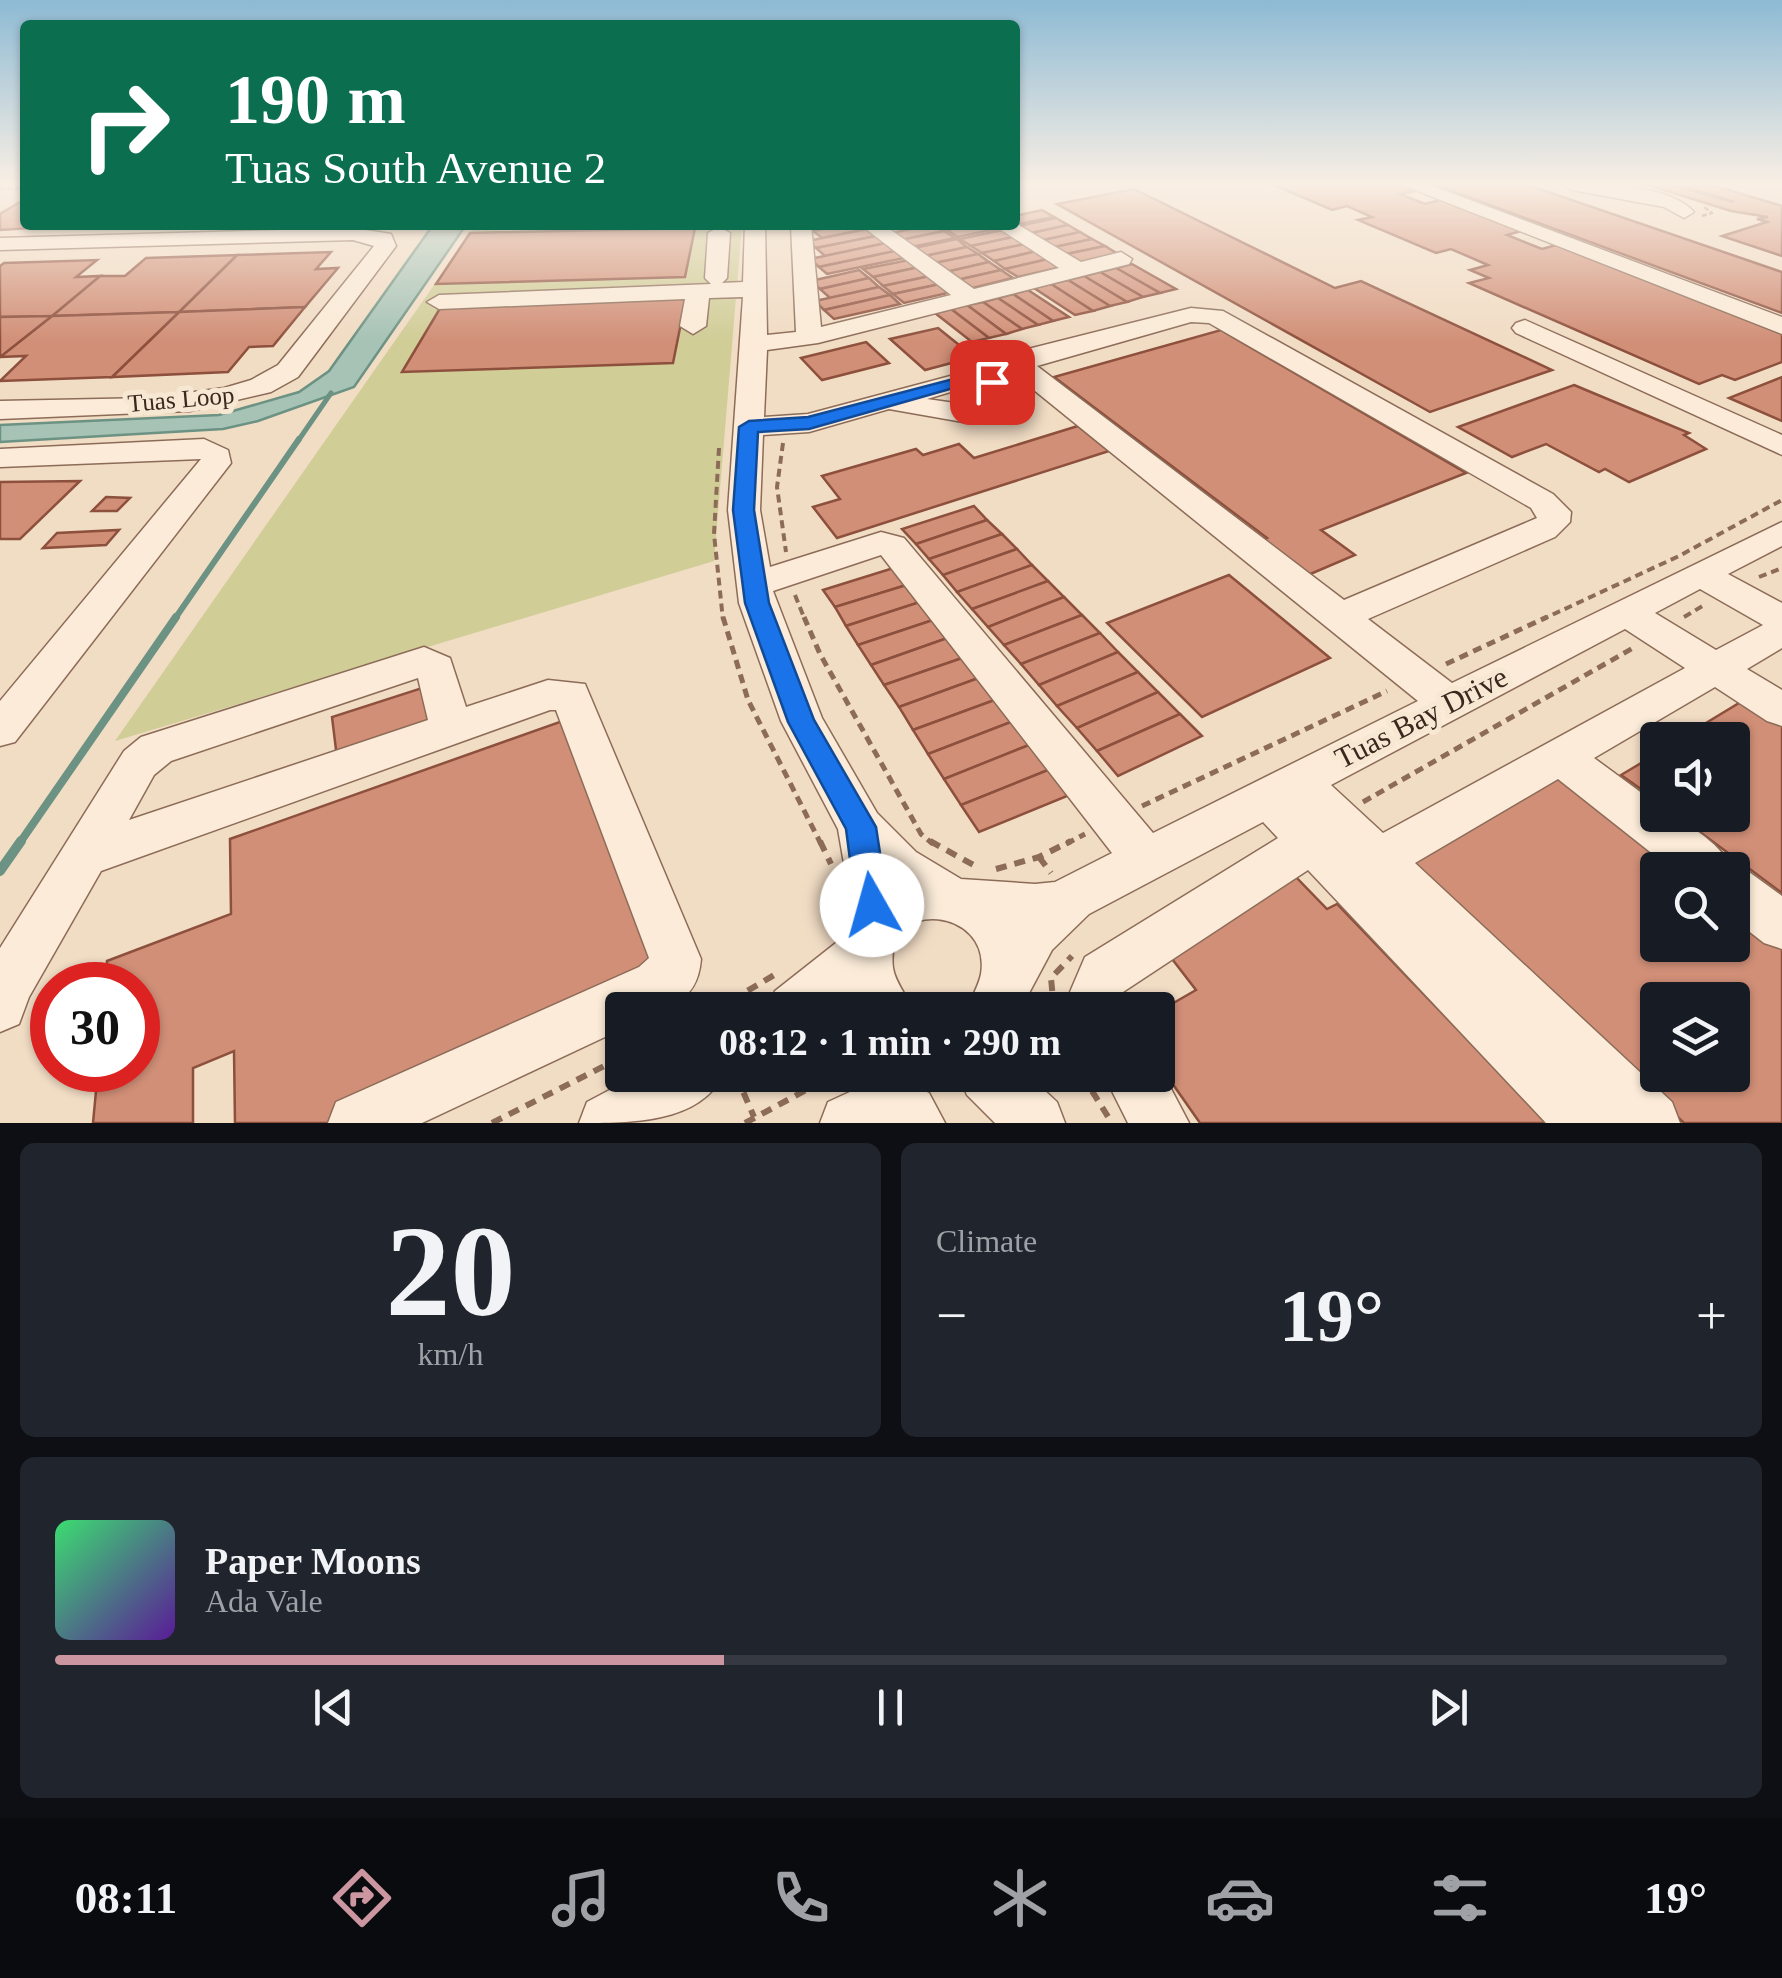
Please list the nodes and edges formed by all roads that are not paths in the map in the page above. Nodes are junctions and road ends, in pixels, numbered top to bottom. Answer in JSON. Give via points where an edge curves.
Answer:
{"nodes":[{"id":1,"x":268,"y":236,"type":"edge"},
{"id":2,"x":365,"y":236,"type":"edge"},
{"id":3,"x":718,"y":236,"type":"edge"},
{"id":4,"x":756,"y":236,"type":"edge"},
{"id":5,"x":802,"y":236,"type":"edge"},
{"id":6,"x":886,"y":236,"type":"edge"},
{"id":7,"x":1023,"y":236,"type":"edge"},
{"id":8,"x":1546,"y":236,"type":"edge"},
{"id":9,"x":0,"y":244,"type":"edge"},
{"id":10,"x":1120,"y":259,"type":"dead end"},
{"id":11,"x":1078,"y":270,"type":"junction"},
{"id":12,"x":755,"y":283,"type":"junction"},
{"id":13,"x":707,"y":285,"type":"junction"},
{"id":14,"x":516,"y":286,"type":"dead end"},
{"id":15,"x":969,"y":298,"type":"junction"},
{"id":16,"x":439,"y":302,"type":"dead end"},
{"id":17,"x":693,"y":326,"type":"dead end"},
{"id":18,"x":1782,"y":326,"type":"edge"},
{"id":19,"x":1525,"y":328,"type":"dead end"},
{"id":20,"x":809,"y":338,"type":"junction"},
{"id":21,"x":754,"y":344,"type":"junction"},
{"id":22,"x":890,"y":400,"type":"dead end"},
{"id":23,"x":0,"y":410,"type":"edge"},
{"id":24,"x":749,"y":427,"type":"junction"},
{"id":25,"x":1782,"y":446,"type":"edge"},
{"id":26,"x":0,"y":458,"type":"edge"},
{"id":27,"x":1782,"y":532,"type":"edge"},
{"id":28,"x":1715,"y":582,"type":"junction"},
{"id":29,"x":754,"y":585,"type":"junction"},
{"id":30,"x":1625,"y":612,"type":"junction"},
{"id":31,"x":1340,"y":616,"type":"junction"},
{"id":32,"x":1782,"y":619,"type":"edge"},
{"id":33,"x":1782,"y":630,"type":"edge"},
{"id":34,"x":1716,"y":668,"type":"junction"},
{"id":35,"x":1433,"y":690,"type":"junction"},
{"id":36,"x":1782,"y":710,"type":"edge"},
{"id":37,"x":451,"y":728,"type":"junction"},
{"id":38,"x":0,"y":730,"type":"edge"},
{"id":39,"x":1560,"y":757,"type":"junction"},
{"id":40,"x":1282,"y":789,"type":"junction"},
{"id":41,"x":861,"y":827,"type":"junction"},
{"id":42,"x":1323,"y":830,"type":"junction"},
{"id":43,"x":1685,"y":852,"type":"edge"},
{"id":44,"x":84,"y":856,"type":"junction"},
{"id":45,"x":1146,"y":859,"type":"junction"},
{"id":46,"x":1378,"y":860,"type":"junction"},
{"id":47,"x":950,"y":897,"type":"junction"},
{"id":48,"x":1750,"y":902,"type":"edge"},
{"id":49,"x":1062,"y":904,"type":"junction"},
{"id":50,"x":1782,"y":926,"type":"edge"},
{"id":51,"x":869,"y":940,"type":"junction"},
{"id":52,"x":813,"y":992,"type":"edge"},
{"id":53,"x":873,"y":992,"type":"edge"},
{"id":54,"x":1004,"y":992,"type":"edge"},
{"id":55,"x":1006,"y":992,"type":"edge"},
{"id":56,"x":1097,"y":992,"type":"edge"},
{"id":57,"x":0,"y":1005,"type":"edge"},
{"id":58,"x":665,"y":1092,"type":"edge"},
{"id":59,"x":1005,"y":1092,"type":"edge"},
{"id":60,"x":1030,"y":1092,"type":"edge"},
{"id":61,"x":1142,"y":1092,"type":"edge"},
{"id":62,"x":357,"y":1123,"type":"edge"},
{"id":63,"x":608,"y":1123,"type":"edge"},
{"id":64,"x":849,"y":1123,"type":"edge"},
{"id":65,"x":916,"y":1123,"type":"edge"},
{"id":66,"x":1040,"y":1123,"type":"edge"},
{"id":67,"x":1160,"y":1123,"type":"edge"},
{"id":68,"x":1586,"y":1123,"type":"edge"},
{"id":69,"x":1650,"y":1123,"type":"edge"}],
"edges":[{"from":1,"to":9,"type":"street","name":"Tuas Loop"},
{"from":2,"to":23,"type":"street","name":"Tuas Loop","via":[[385,246],[288,371],[270,384],[205,402]]},
{"from":3,"to":13,"type":"street"},
{"from":4,"to":12,"type":"street"},
{"from":5,"to":20,"type":"street"},
{"from":6,"to":15,"type":"street"},
{"from":7,"to":11,"type":"street"},
{"from":8,"to":18,"type":"street"},
{"from":10,"to":11,"type":"street"},
{"from":11,"to":15,"type":"street"},
{"from":12,"to":13,"type":"street"},
{"from":12,"to":21,"type":"street"},
{"from":13,"to":14,"type":"street"},
{"from":13,"to":16,"type":"street"},
{"from":13,"to":17,"type":"street"},
{"from":15,"to":20,"type":"street"},
{"from":19,"to":25,"type":"street"},
{"from":20,"to":21,"type":"street"},
{"from":21,"to":24,"type":"street"},
{"from":22,"to":24,"type":"street","via":[[809,423]]},
{"from":24,"to":29,"type":"street","via":[[744,510]]},
{"from":26,"to":38,"type":"street","via":[[204,448],[218,456]]},
{"from":27,"to":28,"type":"street","name":"Tuas Bay Drive"},
{"from":28,"to":30,"type":"street","name":"Tuas Bay Drive"},
{"from":28,"to":32,"type":"street"},
{"from":29,"to":41,"type":"street","via":[[802,722]]},
{"from":29,"to":45,"type":"street","via":[[881,543],[892,546]]},
{"from":30,"to":34,"type":"street"},
{"from":30,"to":35,"type":"street","name":"Tuas Bay Drive"},
{"from":31,"to":31,"type":"street","via":[[1024,368],[1022,362],[1192,315],[1214,316],[1554,512],[1544,530]]},
{"from":31,"to":35,"type":"street"},
{"from":33,"to":34,"type":"street"},
{"from":34,"to":36,"type":"street"},
{"from":34,"to":39,"type":"street"},
{"from":35,"to":40,"type":"street","name":"Tuas Bay Drive"},
{"from":37,"to":44,"type":"street"},
{"from":37,"to":44,"type":"street","via":[[436,668],[424,661],[168,743],[139,762]]},
{"from":37,"to":62,"type":"street","via":[[548,695],[571,696],[674,969],[658,984]]},
{"from":39,"to":43,"type":"street"},
{"from":39,"to":46,"type":"street"},
{"from":40,"to":42,"type":"street"},
{"from":40,"to":45,"type":"street","name":"Tuas Bay Drive"},
{"from":41,"to":47,"type":"street","via":[[900,867]]},
{"from":41,"to":51,"type":"street","via":[[871,881]]},
{"from":42,"to":46,"type":"street"},
{"from":42,"to":56,"type":"street","via":[[1104,975]]},
{"from":42,"to":68,"type":"street"},
{"from":44,"to":57,"type":"street"},
{"from":45,"to":49,"type":"street","name":"Tuas Bay Drive"},
{"from":46,"to":69,"type":"street"},
{"from":47,"to":49,"type":"street","name":"Tuas Bay Drive"},
{"from":47,"to":51,"type":"street","via":[[906,900],[887,912]]},
{"from":47,"to":54,"type":"street","via":[[976,907],[1001,933],[1008,952]]},
{"from":48,"to":50,"type":"street"},
{"from":49,"to":55,"type":"street","name":"Tuas Bay Drive","via":[[1034,933]]},
{"from":51,"to":52,"type":"street"},
{"from":51,"to":53,"type":"street","via":[[866,974]]},
{"from":58,"to":63,"type":"street"},
{"from":59,"to":66,"type":"street"},
{"from":60,"to":66,"type":"street"},
{"from":61,"to":67,"type":"street"},
{"from":64,"to":65,"type":"street","via":[[892,1104]]}]}
